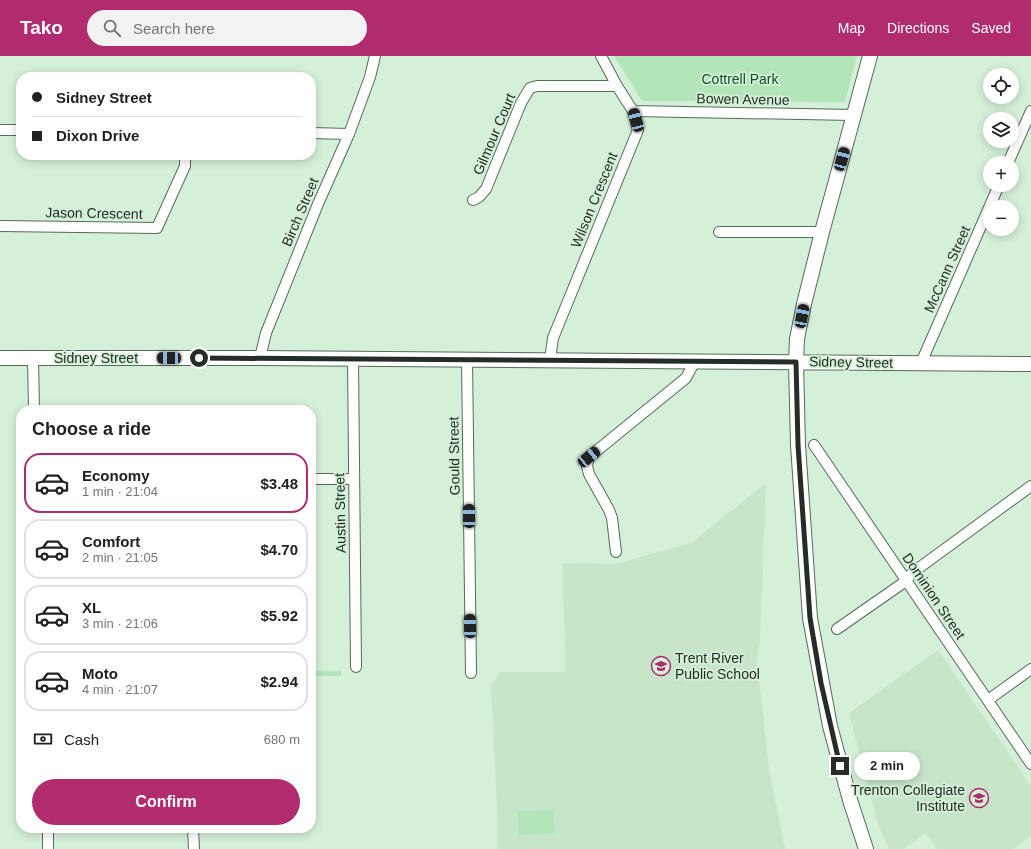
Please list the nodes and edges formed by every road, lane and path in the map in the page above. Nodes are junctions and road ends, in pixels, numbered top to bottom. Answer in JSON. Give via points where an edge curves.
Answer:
{"nodes":[{"id":1,"x":375,"y":56,"type":"edge"},
{"id":2,"x":601,"y":56,"type":"edge"},
{"id":3,"x":870,"y":56,"type":"edge"},
{"id":4,"x":617,"y":86,"type":"junction"},
{"id":5,"x":633,"y":111,"type":"junction"},
{"id":6,"x":1031,"y":111,"type":"edge"},
{"id":7,"x":853,"y":115,"type":"junction"},
{"id":8,"x":0,"y":130,"type":"edge"},
{"id":9,"x":16,"y":130,"type":"edge"},
{"id":10,"x":316,"y":133,"type":"edge"},
{"id":11,"x":350,"y":134,"type":"junction"},
{"id":12,"x":1011,"y":156,"type":"edge"},
{"id":13,"x":185,"y":160,"type":"edge"},
{"id":14,"x":996,"y":192,"type":"edge"},
{"id":15,"x":473,"y":200,"type":"dead end"},
{"id":16,"x":0,"y":226,"type":"edge"},
{"id":17,"x":719,"y":232,"type":"dead end"},
{"id":18,"x":822,"y":232,"type":"junction"},
{"id":19,"x":0,"y":358,"type":"edge"},
{"id":20,"x":33,"y":358,"type":"junction"},
{"id":21,"x":260,"y":358,"type":"junction"},
{"id":22,"x":353,"y":358,"type":"junction"},
{"id":23,"x":467,"y":360,"type":"junction"},
{"id":24,"x":550,"y":360,"type":"junction"},
{"id":25,"x":695,"y":361,"type":"junction"},
{"id":26,"x":796,"y":362,"type":"junction"},
{"id":27,"x":921,"y":364,"type":"junction"},
{"id":28,"x":1031,"y":364,"type":"edge"},
{"id":29,"x":34,"y":405,"type":"edge"},
{"id":30,"x":814,"y":445,"type":"dead end"},
{"id":31,"x":316,"y":479,"type":"edge"},
{"id":32,"x":354,"y":479,"type":"junction"},
{"id":33,"x":1031,"y":486,"type":"edge"},
{"id":34,"x":616,"y":552,"type":"dead end"},
{"id":35,"x":906,"y":581,"type":"junction"},
{"id":36,"x":837,"y":629,"type":"dead end"},
{"id":37,"x":356,"y":667,"type":"dead end"},
{"id":38,"x":1031,"y":669,"type":"edge"},
{"id":39,"x":471,"y":673,"type":"dead end"},
{"id":40,"x":988,"y":700,"type":"junction"},
{"id":41,"x":1031,"y":764,"type":"edge"},
{"id":42,"x":48,"y":833,"type":"edge"},
{"id":43,"x":193,"y":833,"type":"edge"},
{"id":44,"x":48,"y":849,"type":"edge"},
{"id":45,"x":194,"y":849,"type":"edge"},
{"id":46,"x":866,"y":849,"type":"edge"}],
"edges":[{"from":1,"to":11,"type":"street","name":"Birch Street"},
{"from":2,"to":4,"type":"street","name":"Wilson Crescent"},
{"from":3,"to":7,"type":"main road"},
{"from":4,"to":5,"type":"street","name":"Wilson Crescent"},
{"from":4,"to":15,"type":"street","name":"Gilmour Court","via":[[530,88],[521,103],[486,188]]},
{"from":5,"to":7,"type":"street","name":"Bowen Avenue"},
{"from":5,"to":24,"type":"street","name":"Wilson Crescent","via":[[638,130],[553,338]]},
{"from":6,"to":12,"type":"street"},
{"from":7,"to":18,"type":"main road"},
{"from":8,"to":9,"type":"street"},
{"from":10,"to":11,"type":"street"},
{"from":11,"to":21,"type":"street","name":"Birch Street","via":[[318,204],[272,318]]},
{"from":13,"to":16,"type":"street","name":"Jason Crescent","via":[[185,166],[157,228]]},
{"from":14,"to":27,"type":"street","name":"McCann Street"},
{"from":17,"to":18,"type":"street"},
{"from":18,"to":26,"type":"main road","via":[[797,339]]},
{"from":19,"to":20,"type":"main road","name":"Sidney Street"},
{"from":20,"to":21,"type":"main road","name":"Sidney Street"},
{"from":20,"to":29,"type":"street"},
{"from":21,"to":22,"type":"main road","name":"Sidney Street"},
{"from":22,"to":23,"type":"main road","name":"Sidney Street"},
{"from":22,"to":32,"type":"street","name":"Austin Street"},
{"from":23,"to":24,"type":"main road","name":"Sidney Street"},
{"from":23,"to":39,"type":"street","name":"Gould Street"},
{"from":24,"to":25,"type":"main road","name":"Sidney Street"},
{"from":25,"to":26,"type":"main road","name":"Sidney Street"},
{"from":25,"to":34,"type":"street","via":[[686,378],[589,457],[589,474],[612,518]]},
{"from":26,"to":27,"type":"main road","name":"Sidney Street"},
{"from":26,"to":46,"type":"main road","via":[[798,445],[810,618],[830,726]]},
{"from":27,"to":28,"type":"main road","name":"Sidney Street"},
{"from":30,"to":35,"type":"street","name":"Dominion Street"},
{"from":31,"to":32,"type":"street"},
{"from":32,"to":37,"type":"street","name":"Austin Street"},
{"from":33,"to":35,"type":"street","via":[[912,573]]},
{"from":35,"to":36,"type":"street"},
{"from":35,"to":40,"type":"street","name":"Dominion Street"},
{"from":38,"to":40,"type":"street"},
{"from":40,"to":41,"type":"street","name":"Dominion Street"},
{"from":42,"to":44,"type":"street"},
{"from":43,"to":45,"type":"street"}]}
